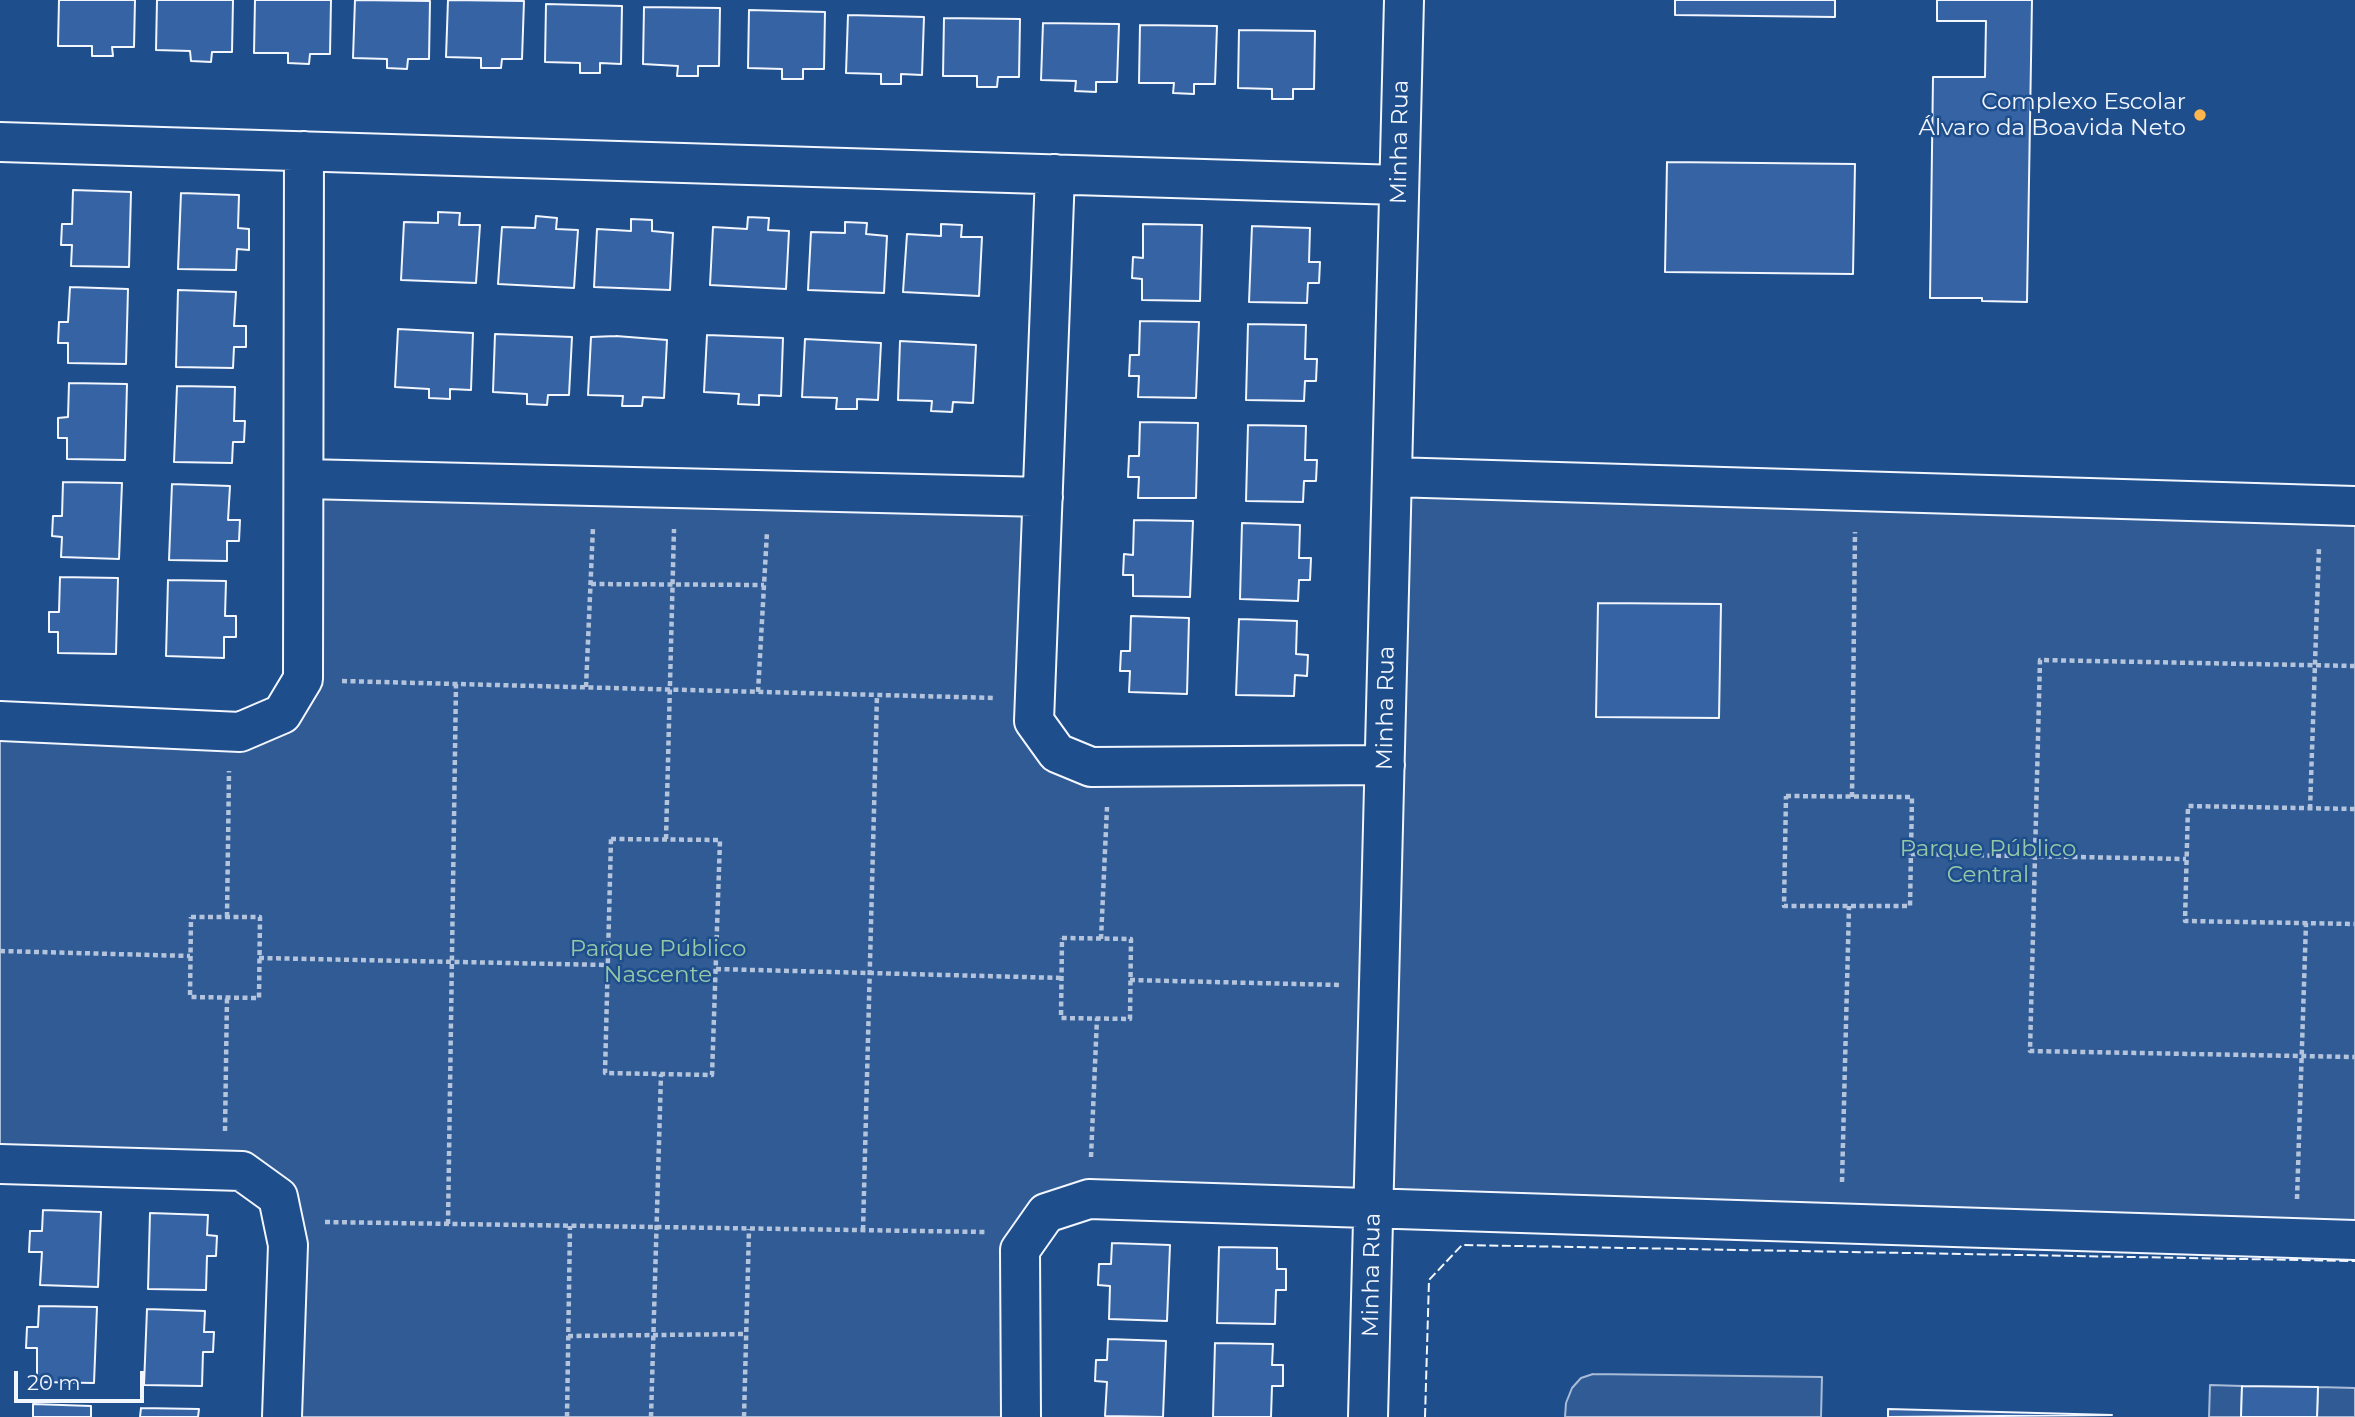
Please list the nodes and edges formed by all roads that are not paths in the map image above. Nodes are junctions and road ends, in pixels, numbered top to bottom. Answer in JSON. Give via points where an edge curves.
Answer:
{"nodes":[{"id":1,"x":1404,"y":0,"type":"edge"},
{"id":2,"x":0,"y":142,"type":"edge"},
{"id":3,"x":304,"y":151,"type":"junction"},
{"id":4,"x":1055,"y":174,"type":"junction"},
{"id":5,"x":1399,"y":185,"type":"junction"},
{"id":6,"x":1392,"y":477,"type":"junction"},
{"id":7,"x":305,"y":479,"type":"junction"},
{"id":8,"x":1043,"y":497,"type":"junction"},
{"id":9,"x":2338,"y":505,"type":"edge"},
{"id":10,"x":0,"y":721,"type":"edge"},
{"id":11,"x":1385,"y":765,"type":"junction"},
{"id":12,"x":0,"y":1164,"type":"edge"},
{"id":13,"x":1373,"y":1209,"type":"junction"},
{"id":14,"x":2355,"y":1240,"type":"edge"},
{"id":15,"x":282,"y":1417,"type":"edge"},
{"id":16,"x":1021,"y":1417,"type":"edge"},
{"id":17,"x":1368,"y":1417,"type":"edge"}],
"edges":[{"from":1,"to":5,"type":"street","name":"Minha Rua"},
{"from":2,"to":3,"type":"street"},
{"from":3,"to":4,"type":"street"},
{"from":3,"to":7,"type":"street"},
{"from":4,"to":5,"type":"street"},
{"from":4,"to":8,"type":"street"},
{"from":5,"to":6,"type":"street","name":"Minha Rua"},
{"from":6,"to":9,"type":"street"},
{"from":6,"to":11,"type":"street","name":"Minha Rua"},
{"from":7,"to":8,"type":"street"},
{"from":7,"to":10,"type":"street","via":[[303,680],[282,714],[240,732]]},
{"from":8,"to":11,"type":"street","via":[[1034,721],[1057,752],[1091,767],[1108,768]]},
{"from":11,"to":13,"type":"street","name":"Minha Rua"},
{"from":12,"to":15,"type":"street","via":[[242,1171],[278,1197],[288,1245]]},
{"from":13,"to":14,"type":"street"},
{"from":13,"to":16,"type":"street","via":[[1089,1199],[1046,1213],[1020,1250]]},
{"from":13,"to":17,"type":"street","name":"Minha Rua"}]}
